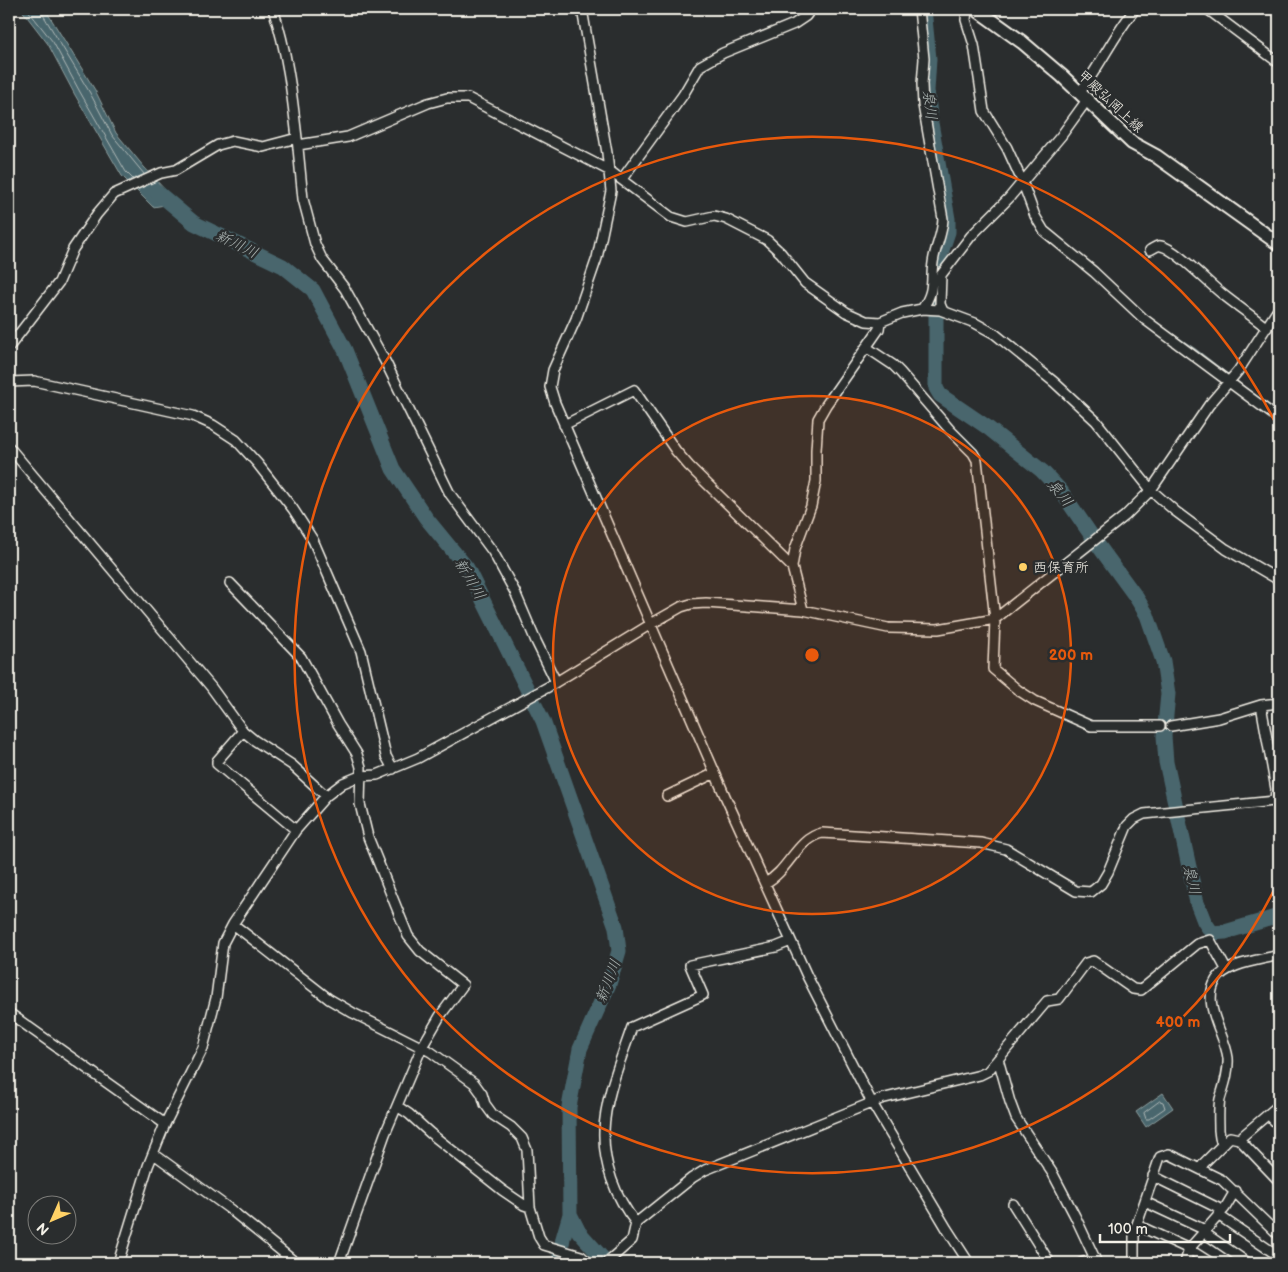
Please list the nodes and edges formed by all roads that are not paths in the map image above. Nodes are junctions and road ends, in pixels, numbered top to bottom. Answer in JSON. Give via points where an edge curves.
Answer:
{"nodes":[{"id":1,"x":273,"y":9,"type":"edge"},
{"id":2,"x":582,"y":9,"type":"edge"},
{"id":3,"x":811,"y":9,"type":"edge"},
{"id":4,"x":919,"y":9,"type":"edge"},
{"id":5,"x":967,"y":9,"type":"edge"},
{"id":6,"x":976,"y":9,"type":"edge"},
{"id":7,"x":1135,"y":9,"type":"edge"},
{"id":8,"x":1207,"y":9,"type":"edge"},
{"id":9,"x":991,"y":15,"type":"edge"},
{"id":10,"x":1279,"y":63,"type":"edge"},
{"id":11,"x":1083,"y":96,"type":"junction"},
{"id":12,"x":298,"y":141,"type":"junction"},
{"id":13,"x":610,"y":171,"type":"junction"},
{"id":14,"x":622,"y":179,"type":"junction"},
{"id":15,"x":1025,"y":179,"type":"junction"},
{"id":16,"x":1279,"y":244,"type":"edge"},
{"id":17,"x":1150,"y":250,"type":"dead end"},
{"id":18,"x":1279,"y":308,"type":"edge"},
{"id":19,"x":934,"y":310,"type":"junction"},
{"id":20,"x":880,"y":322,"type":"junction"},
{"id":21,"x":1267,"y":328,"type":"junction"},
{"id":22,"x":9,"y":347,"type":"edge"},
{"id":23,"x":866,"y":347,"type":"junction"},
{"id":24,"x":1230,"y":380,"type":"junction"},
{"id":25,"x":9,"y":382,"type":"edge"},
{"id":26,"x":1279,"y":419,"type":"edge"},
{"id":27,"x":564,"y":425,"type":"junction"},
{"id":28,"x":9,"y":447,"type":"edge"},
{"id":29,"x":1151,"y":490,"type":"junction"},
{"id":30,"x":792,"y":567,"type":"junction"},
{"id":31,"x":1279,"y":580,"type":"edge"},
{"id":32,"x":230,"y":583,"type":"dead end"},
{"id":33,"x":803,"y":610,"type":"junction"},
{"id":34,"x":995,"y":619,"type":"junction"},
{"id":35,"x":651,"y":624,"type":"junction"},
{"id":36,"x":552,"y":685,"type":"junction"},
{"id":37,"x":1279,"y":703,"type":"edge"},
{"id":38,"x":1261,"y":705,"type":"junction"},
{"id":39,"x":1160,"y":726,"type":"dead end"},
{"id":40,"x":1171,"y":726,"type":"dead end"},
{"id":41,"x":244,"y":731,"type":"junction"},
{"id":42,"x":393,"y":769,"type":"junction"},
{"id":43,"x":715,"y":773,"type":"junction"},
{"id":44,"x":360,"y":776,"type":"junction"},
{"id":45,"x":326,"y":796,"type":"junction"},
{"id":46,"x":667,"y":796,"type":"dead end"},
{"id":47,"x":296,"y":830,"type":"junction"},
{"id":48,"x":765,"y":883,"type":"junction"},
{"id":49,"x":233,"y":924,"type":"junction"},
{"id":50,"x":791,"y":941,"type":"junction"},
{"id":51,"x":1279,"y":956,"type":"edge"},
{"id":52,"x":1226,"y":969,"type":"junction"},
{"id":53,"x":9,"y":1013,"type":"edge"},
{"id":54,"x":422,"y":1048,"type":"junction"},
{"id":55,"x":998,"y":1059,"type":"junction"},
{"id":56,"x":872,"y":1103,"type":"junction"},
{"id":57,"x":1279,"y":1105,"type":"edge"},
{"id":58,"x":397,"y":1106,"type":"junction"},
{"id":59,"x":1268,"y":1114,"type":"junction"},
{"id":60,"x":165,"y":1124,"type":"junction"},
{"id":61,"x":1279,"y":1126,"type":"edge"},
{"id":62,"x":1239,"y":1138,"type":"junction"},
{"id":63,"x":1223,"y":1144,"type":"junction"},
{"id":64,"x":154,"y":1154,"type":"junction"},
{"id":65,"x":1200,"y":1169,"type":"junction"},
{"id":66,"x":1153,"y":1176,"type":"junction"},
{"id":67,"x":1279,"y":1181,"type":"edge"},
{"id":68,"x":1236,"y":1191,"type":"junction"},
{"id":69,"x":1144,"y":1202,"type":"junction"},
{"id":70,"x":1013,"y":1204,"type":"dead end"},
{"id":71,"x":530,"y":1208,"type":"junction"},
{"id":72,"x":1220,"y":1213,"type":"junction"},
{"id":73,"x":636,"y":1223,"type":"junction"},
{"id":74,"x":1137,"y":1225,"type":"junction"},
{"id":75,"x":1204,"y":1231,"type":"junction"},
{"id":76,"x":1279,"y":1235,"type":"edge"},
{"id":77,"x":1189,"y":1249,"type":"junction"},
{"id":78,"x":1278,"y":1254,"type":"edge"},
{"id":79,"x":609,"y":1260,"type":"edge"},
{"id":80,"x":1095,"y":1261,"type":"edge"},
{"id":81,"x":118,"y":1263,"type":"edge"},
{"id":82,"x":296,"y":1263,"type":"edge"},
{"id":83,"x":339,"y":1263,"type":"edge"},
{"id":84,"x":589,"y":1263,"type":"edge"},
{"id":85,"x":969,"y":1263,"type":"edge"},
{"id":86,"x":1050,"y":1263,"type":"edge"},
{"id":87,"x":1081,"y":1263,"type":"edge"},
{"id":88,"x":1134,"y":1263,"type":"edge"},
{"id":89,"x":1185,"y":1263,"type":"edge"},
{"id":90,"x":1211,"y":1263,"type":"edge"},
{"id":91,"x":1248,"y":1263,"type":"edge"},
{"id":92,"x":1271,"y":1263,"type":"edge"}],
"edges":[{"from":1,"to":12,"type":"street","via":[[292,91]]},
{"from":2,"to":13,"type":"street"},
{"from":3,"to":14,"type":"street","via":[[794,24],[700,66]]},
{"from":4,"to":19,"type":"street","via":[[924,59],[923,105],[943,219],[931,272],[929,300]]},
{"from":5,"to":15,"type":"street","via":[[966,20],[974,45],[984,111]]},
{"from":6,"to":9,"type":"main road","name":"甲殿弘岡上線"},
{"from":7,"to":11,"type":"street","via":[[1107,49]]},
{"from":8,"to":10,"type":"street"},
{"from":9,"to":11,"type":"main road","name":"甲殿弘岡上線"},
{"from":11,"to":15,"type":"street","via":[[1061,136]]},
{"from":11,"to":16,"type":"main road","name":"甲殿弘岡上線","via":[[1132,143],[1156,156]]},
{"from":12,"to":13,"type":"street","via":[[348,137],[428,103],[447,98],[468,98]]},
{"from":12,"to":22,"type":"street","via":[[263,147],[233,141],[218,145],[176,170],[161,173],[114,194],[73,248],[59,282]]},
{"from":12,"to":36,"type":"street","via":[[303,199],[322,260],[345,289],[386,363],[450,494],[493,552],[515,592]]},
{"from":13,"to":14,"type":"street"},
{"from":13,"to":27,"type":"street","via":[[612,191],[597,258],[553,370],[550,387]]},
{"from":14,"to":20,"type":"street","via":[[671,217],[687,222],[714,216],[767,240],[818,294],[846,312],[866,321]]},
{"from":15,"to":19,"type":"street","via":[[941,275],[940,304]]},
{"from":15,"to":24,"type":"street","via":[[1035,216],[1044,231],[1144,319]]},
{"from":17,"to":21,"type":"street","via":[[1162,246],[1174,253]]},
{"from":18,"to":21,"type":"street"},
{"from":19,"to":20,"type":"street","via":[[902,313]]},
{"from":19,"to":29,"type":"street","via":[[975,323],[995,334],[1054,382],[1096,421]]},
{"from":20,"to":23,"type":"street"},
{"from":21,"to":24,"type":"street"},
{"from":23,"to":30,"type":"street","via":[[818,419],[816,481]]},
{"from":23,"to":34,"type":"street","via":[[900,372],[977,460]]},
{"from":24,"to":26,"type":"street"},
{"from":24,"to":29,"type":"street"},
{"from":25,"to":42,"type":"street","via":[[34,382],[193,416],[236,440],[293,509],[313,540],[361,651],[386,756]]},
{"from":27,"to":30,"type":"street","via":[[634,390],[689,466]]},
{"from":27,"to":35,"type":"street"},
{"from":28,"to":41,"type":"street"},
{"from":29,"to":31,"type":"street","via":[[1226,549]]},
{"from":29,"to":34,"type":"street","via":[[1124,516]]},
{"from":30,"to":33,"type":"street"},
{"from":32,"to":44,"type":"street","via":[[301,657],[357,754]]},
{"from":33,"to":34,"type":"street","via":[[888,628],[938,629]]},
{"from":33,"to":35,"type":"street","via":[[691,604]]},
{"from":34,"to":39,"type":"street","via":[[993,669],[1035,702],[1090,726]]},
{"from":35,"to":36,"type":"street"},
{"from":35,"to":43,"type":"street"},
{"from":36,"to":42,"type":"street"},
{"from":37,"to":38,"type":"street"},
{"from":38,"to":40,"type":"street","via":[[1219,718]]},
{"from":38,"to":48,"type":"street","via":[[1276,789],[1275,801],[1144,814],[1128,826],[1102,884],[1091,892],[1076,891],[1006,848],[981,843],[822,833],[812,835],[804,842],[781,872]]},
{"from":41,"to":45,"type":"street","via":[[292,765]]},
{"from":41,"to":47,"type":"street","via":[[217,761],[218,764]]},
{"from":42,"to":44,"type":"street","via":[[377,775]]},
{"from":43,"to":46,"type":"street"},
{"from":43,"to":48,"type":"street"},
{"from":44,"to":45,"type":"street","via":[[343,783]]},
{"from":44,"to":54,"type":"street","via":[[360,804],[368,837],[408,936],[420,951],[463,985]]},
{"from":45,"to":47,"type":"street"},
{"from":47,"to":49,"type":"street"},
{"from":48,"to":50,"type":"street"},
{"from":49,"to":54,"type":"street","via":[[329,999]]},
{"from":49,"to":60,"type":"street","via":[[223,943],[216,998],[203,1048]]},
{"from":50,"to":56,"type":"street"},
{"from":50,"to":73,"type":"street","via":[[690,965],[703,995],[632,1027],[610,1097],[604,1131],[608,1171],[618,1198]]},
{"from":51,"to":52,"type":"street"},
{"from":52,"to":55,"type":"street","via":[[1210,940],[1197,944],[1141,990],[1133,989],[1093,961],[1086,963],[1059,999],[1047,1001]]},
{"from":52,"to":63,"type":"street","via":[[1216,980],[1211,1000],[1228,1059],[1218,1116]]},
{"from":53,"to":60,"type":"street"},
{"from":54,"to":58,"type":"street"},
{"from":54,"to":71,"type":"street","via":[[474,1083],[493,1114],[522,1138],[526,1150]]},
{"from":55,"to":56,"type":"street","via":[[980,1075]]},
{"from":55,"to":80,"type":"street","via":[[1016,1118],[1052,1174]]},
{"from":56,"to":73,"type":"street","via":[[706,1170]]},
{"from":56,"to":85,"type":"street"},
{"from":57,"to":59,"type":"street"},
{"from":58,"to":71,"type":"street","via":[[502,1190]]},
{"from":58,"to":83,"type":"street"},
{"from":59,"to":61,"type":"street"},
{"from":59,"to":62,"type":"street"},
{"from":60,"to":64,"type":"street"},
{"from":62,"to":63,"type":"street","via":[[1230,1137]]},
{"from":62,"to":67,"type":"street"},
{"from":63,"to":65,"type":"street"},
{"from":64,"to":81,"type":"street"},
{"from":64,"to":82,"type":"street"},
{"from":65,"to":66,"type":"street","via":[[1168,1154],[1160,1157]]},
{"from":65,"to":68,"type":"street"},
{"from":66,"to":69,"type":"street"},
{"from":66,"to":72,"type":"street"},
{"from":68,"to":72,"type":"street"},
{"from":68,"to":76,"type":"street"},
{"from":69,"to":74,"type":"street"},
{"from":69,"to":75,"type":"street"},
{"from":70,"to":86,"type":"street"},
{"from":71,"to":84,"type":"street","via":[[544,1245],[569,1251]]},
{"from":72,"to":75,"type":"street"},
{"from":72,"to":78,"type":"street"},
{"from":73,"to":79,"type":"street","via":[[632,1240]]},
{"from":74,"to":77,"type":"street"},
{"from":74,"to":88,"type":"street"},
{"from":75,"to":77,"type":"street"},
{"from":75,"to":91,"type":"street"},
{"from":77,"to":89,"type":"street"},
{"from":77,"to":90,"type":"street"},
{"from":78,"to":92,"type":"street"},
{"from":80,"to":87,"type":"street"}]}
